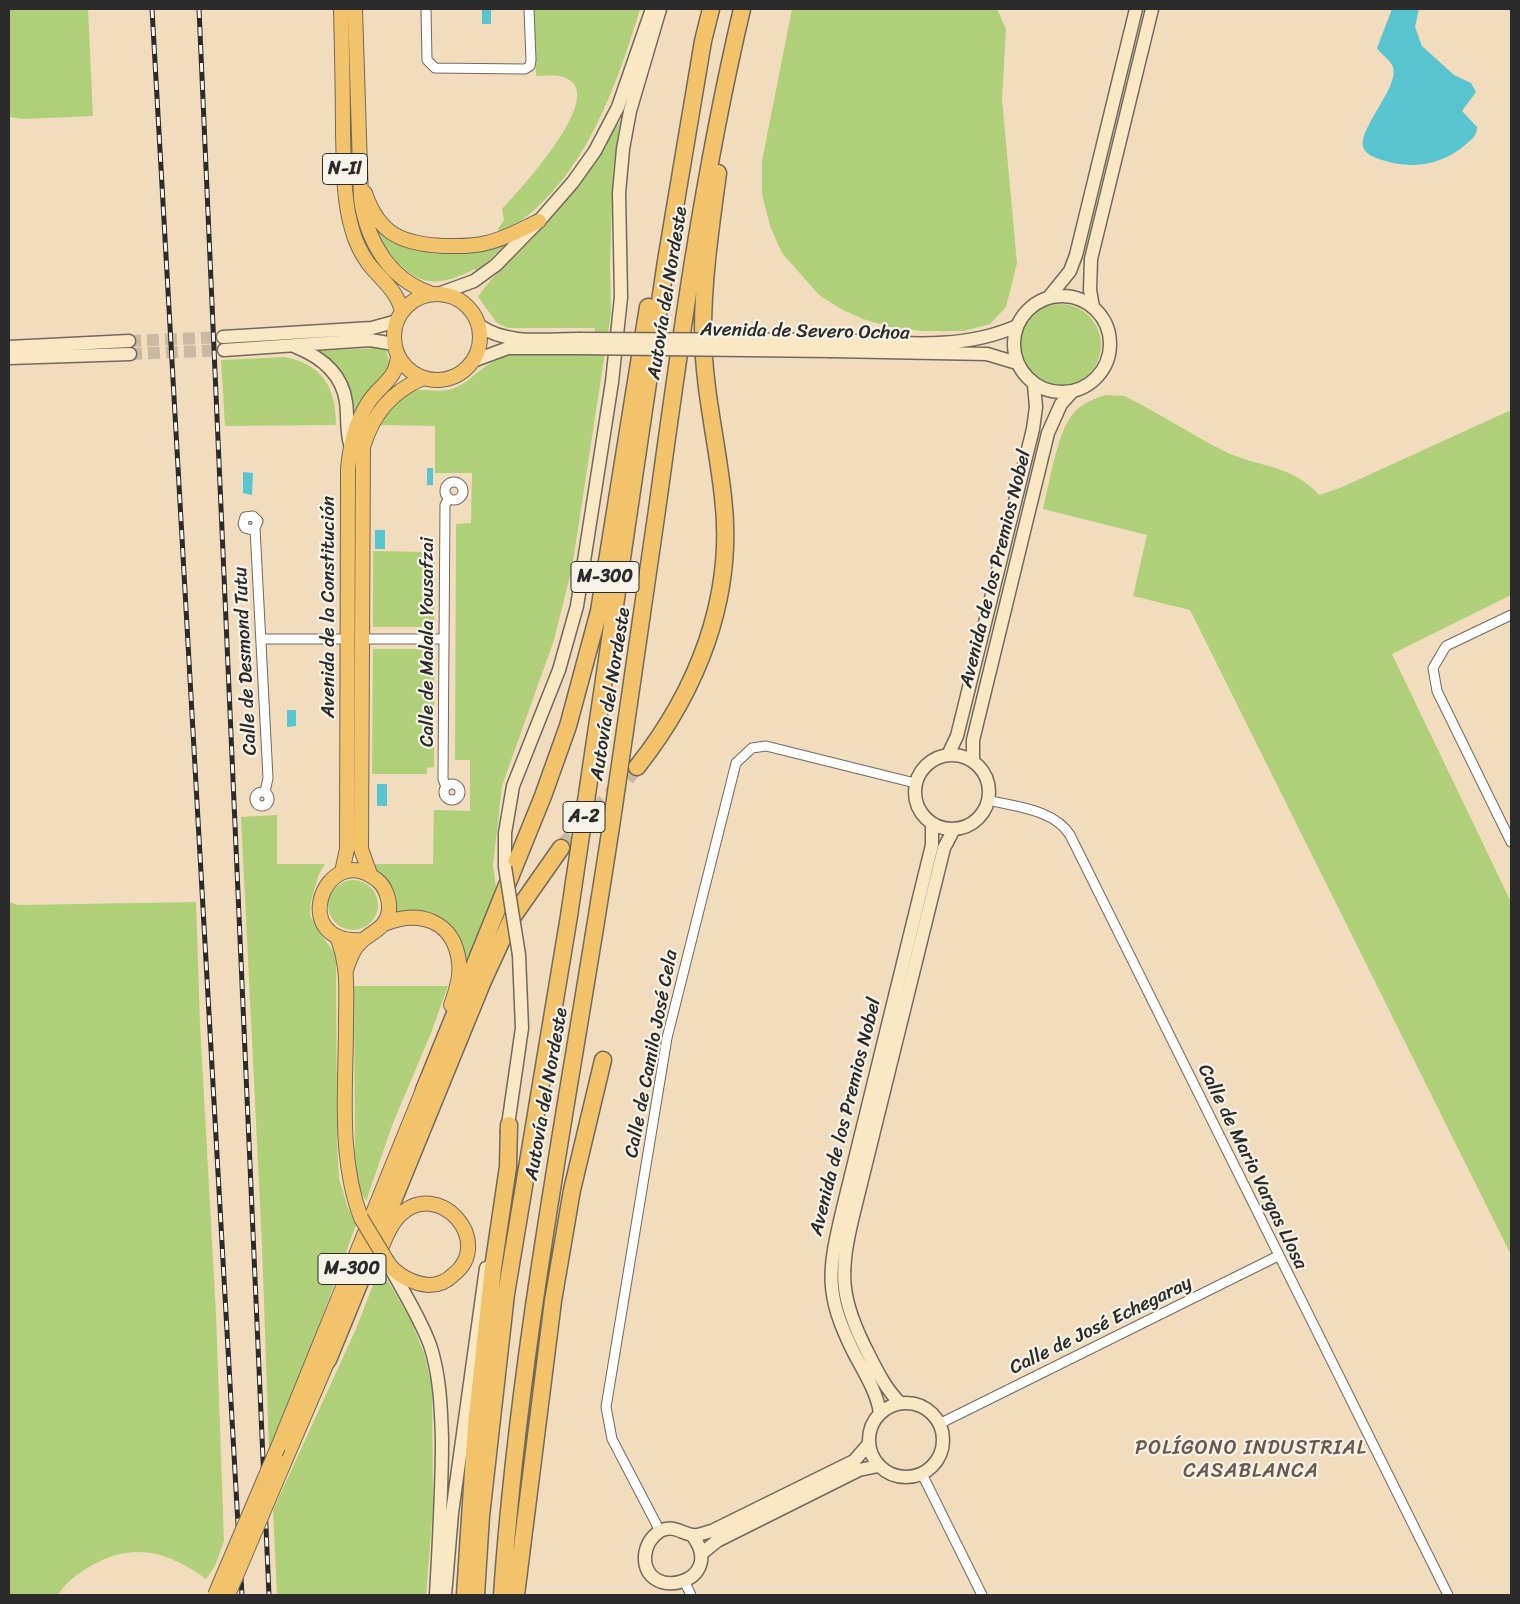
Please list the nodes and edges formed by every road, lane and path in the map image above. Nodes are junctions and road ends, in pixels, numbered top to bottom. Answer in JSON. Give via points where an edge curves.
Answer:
{"nodes":[{"id":1,"x":341,"y":9,"type":"edge"},
{"id":2,"x":355,"y":9,"type":"edge"},
{"id":3,"x":426,"y":9,"type":"edge"},
{"id":4,"x":529,"y":9,"type":"edge"},
{"id":5,"x":652,"y":9,"type":"edge"},
{"id":6,"x":660,"y":9,"type":"edge"},
{"id":7,"x":711,"y":9,"type":"edge"},
{"id":8,"x":742,"y":9,"type":"edge"},
{"id":9,"x":1136,"y":9,"type":"edge"},
{"id":10,"x":1152,"y":9,"type":"edge"},
{"id":11,"x":703,"y":41,"type":"junction"},
{"id":12,"x":733,"y":47,"type":"junction"},
{"id":13,"x":360,"y":176,"type":"junction"},
{"id":14,"x":539,"y":221,"type":"junction"},
{"id":15,"x":436,"y":293,"type":"junction"},
{"id":16,"x":1049,"y":298,"type":"junction"},
{"id":17,"x":1093,"y":307,"type":"junction"},
{"id":18,"x":399,"y":317,"type":"junction"},
{"id":19,"x":480,"y":326,"type":"junction"},
{"id":20,"x":1017,"y":326,"type":"junction"},
{"id":21,"x":129,"y":340,"type":"tunnel mouth"},
{"id":22,"x":579,"y":343,"type":"junction"},
{"id":23,"x":291,"y":346,"type":"junction"},
{"id":24,"x":832,"y":346,"type":"junction"},
{"id":25,"x":9,"y":347,"type":"edge"},
{"id":26,"x":396,"y":350,"type":"junction"},
{"id":27,"x":130,"y":354,"type":"tunnel mouth"},
{"id":28,"x":9,"y":358,"type":"edge"},
{"id":29,"x":473,"y":361,"type":"junction"},
{"id":30,"x":1017,"y":363,"type":"junction"},
{"id":31,"x":423,"y":378,"type":"junction"},
{"id":32,"x":1034,"y":384,"type":"junction"},
{"id":33,"x":1072,"y":392,"type":"junction"},
{"id":34,"x":350,"y":444,"type":"junction"},
{"id":35,"x":449,"y":498,"type":"dead end"},
{"id":36,"x":255,"y":528,"type":"dead end"},
{"id":37,"x":1511,"y":615,"type":"edge"},
{"id":38,"x":262,"y":639,"type":"junction"},
{"id":39,"x":354,"y":639,"type":"junction"},
{"id":40,"x":444,"y":639,"type":"junction"},
{"id":41,"x":948,"y":754,"type":"junction"},
{"id":42,"x":973,"y":761,"type":"junction"},
{"id":43,"x":637,"y":767,"type":"tunnel mouth"},
{"id":44,"x":916,"y":783,"type":"junction"},
{"id":45,"x":446,"y":786,"type":"dead end"},
{"id":46,"x":265,"y":792,"type":"dead end"},
{"id":47,"x":988,"y":800,"type":"junction"},
{"id":48,"x":932,"y":824,"type":"junction"},
{"id":49,"x":954,"y":829,"type":"junction"},
{"id":50,"x":1511,"y":842,"type":"edge"},
{"id":51,"x":562,"y":848,"type":"tunnel mouth"},
{"id":52,"x":342,"y":872,"type":"junction"},
{"id":53,"x":370,"y":874,"type":"junction"},
{"id":54,"x":384,"y":924,"type":"junction"},
{"id":55,"x":337,"y":937,"type":"junction"},
{"id":56,"x":363,"y":940,"type":"junction"},
{"id":57,"x":346,"y":970,"type":"junction"},
{"id":58,"x":603,"y":1060,"type":"dead end"},
{"id":59,"x":424,"y":1090,"type":"junction"},
{"id":60,"x":508,"y":1125,"type":"junction"},
{"id":61,"x":1278,"y":1256,"type":"junction"},
{"id":62,"x":388,"y":1263,"type":"junction"},
{"id":63,"x":328,"y":1360,"type":"junction"},
{"id":64,"x":900,"y":1403,"type":"junction"},
{"id":65,"x":880,"y":1413,"type":"junction"},
{"id":66,"x":939,"y":1424,"type":"junction"},
{"id":67,"x":868,"y":1445,"type":"junction"},
{"id":68,"x":878,"y":1466,"type":"junction"},
{"id":69,"x":922,"y":1474,"type":"junction"},
{"id":70,"x":660,"y":1532,"type":"junction"},
{"id":71,"x":692,"y":1536,"type":"junction"},
{"id":72,"x":701,"y":1554,"type":"junction"},
{"id":73,"x":684,"y":1583,"type":"junction"},
{"id":74,"x":215,"y":1595,"type":"edge"},
{"id":75,"x":228,"y":1595,"type":"edge"},
{"id":76,"x":436,"y":1595,"type":"edge"},
{"id":77,"x":445,"y":1595,"type":"edge"},
{"id":78,"x":465,"y":1595,"type":"edge"},
{"id":79,"x":476,"y":1595,"type":"edge"},
{"id":80,"x":502,"y":1595,"type":"edge"},
{"id":81,"x":516,"y":1595,"type":"edge"},
{"id":82,"x":691,"y":1595,"type":"edge"},
{"id":83,"x":982,"y":1595,"type":"edge"},
{"id":84,"x":1448,"y":1595,"type":"edge"}],
"edges":[{"from":1,"to":18,"type":"main road","number":"N-II","via":[[344,151],[350,224],[356,243],[368,262],[400,300]]},
{"from":2,"to":13,"type":"main road","number":"N-II"},
{"from":3,"to":4,"type":"street","via":[[427,60],[431,66],[526,69],[530,66]]},
{"from":5,"to":14,"type":"street","via":[[618,107],[595,151]]},
{"from":6,"to":60,"type":"street","bridge":true,"via":[[630,111],[623,149],[619,193],[621,297],[612,382],[577,606],[559,670],[513,786],[505,833],[505,867],[519,955],[522,1028]]},
{"from":7,"to":11,"type":"highway","name":"Autovía del Nordeste","number":"A-2"},
{"from":8,"to":12,"type":"highway","name":"Autovía del Nordeste","number":"A-2"},
{"from":9,"to":16,"type":"street","via":[[1076,255],[1070,271]]},
{"from":10,"to":17,"type":"street","via":[[1091,259]]},
{"from":11,"to":59,"type":"highway","number":"M-300","via":[[676,135],[599,611],[568,726],[543,796]]},
{"from":11,"to":79,"type":"highway","name":"Autovía del Nordeste","number":"A-2","via":[[666,261],[570,916],[506,1294],[481,1516]]},
{"from":12,"to":43,"type":"highway","via":[[706,268],[703,331],[706,383],[723,498],[726,541],[722,588],[712,629],[697,669],[660,738]]},
{"from":12,"to":80,"type":"highway","name":"Autovía del Nordeste","number":"A-2","via":[[691,266],[597,921],[534,1297],[507,1518]]},
{"from":13,"to":14,"type":"main road","via":[[378,220],[400,238],[413,243],[474,246],[511,235]]},
{"from":13,"to":15,"type":"main road","number":"N-II","via":[[364,219],[380,253],[409,284]]},
{"from":14,"to":15,"type":"street","via":[[474,281]]},
{"from":15,"to":18,"type":"main road","via":[[418,297]]},
{"from":15,"to":19,"type":"main road","number":"N-II","via":[[453,296],[465,304]]},
{"from":16,"to":17,"type":"street","via":[[1080,299]]},
{"from":16,"to":20,"type":"street","via":[[1024,313]]},
{"from":17,"to":33,"type":"street","via":[[1104,321],[1110,338],[1109,351],[1102,373]]},
{"from":18,"to":23,"type":"street","via":[[372,328],[224,343]]},
{"from":18,"to":26,"type":"main road","number":"N-II"},
{"from":19,"to":22,"type":"street","name":"Avenida de Severo Ochoa","via":[[491,334],[508,338]]},
{"from":19,"to":29,"type":"main road","via":[[480,347]]},
{"from":20,"to":24,"type":"street","name":"Avenida de Severo Ochoa","via":[[988,338],[964,343]]},
{"from":20,"to":30,"type":"street","via":[[1013,345]]},
{"from":21,"to":25,"type":"street"},
{"from":22,"to":24,"type":"street","name":"Avenida de Severo Ochoa","bridge":true},
{"from":22,"to":29,"type":"street","name":"Avenida de Severo Ochoa","via":[[508,348]]},
{"from":23,"to":26,"type":"street","via":[[370,340]]},
{"from":23,"to":34,"type":"street","via":[[326,363],[338,379],[346,400]]},
{"from":24,"to":30,"type":"street","name":"Avenida de Severo Ochoa","via":[[987,354]]},
{"from":26,"to":31,"type":"main road","via":[[409,371]]},
{"from":26,"to":34,"type":"main road","name":"Avenida de la Constitución","via":[[398,366],[394,375],[369,401]]},
{"from":27,"to":28,"type":"street"},
{"from":29,"to":31,"type":"main road","via":[[453,378],[440,381]]},
{"from":30,"to":32,"type":"street"},
{"from":31,"to":39,"type":"main road","name":"Avenida de la Constitución","via":[[390,398],[376,417],[363,447]]},
{"from":32,"to":33,"type":"street","via":[[1046,391]]},
{"from":32,"to":41,"type":"street","name":"Avenida de los Premios Nobel","via":[[1036,407],[1024,466],[957,736]]},
{"from":33,"to":42,"type":"street","name":"Avenida de los Premios Nobel","via":[[1061,404],[1048,433],[973,740]]},
{"from":34,"to":39,"type":"main road","name":"Avenida de la Constitución","via":[[348,469]]},
{"from":35,"to":40,"type":"street","name":"Calle de Malala Yousafzai","via":[[445,505]]},
{"from":36,"to":38,"type":"street","name":"Calle de Desmond Tutu"},
{"from":37,"to":50,"type":"street","via":[[1446,646],[1433,668],[1437,691]]},
{"from":38,"to":39,"type":"street"},
{"from":38,"to":46,"type":"street","name":"Calle de Desmond Tutu","via":[[268,778]]},
{"from":39,"to":40,"type":"street"},
{"from":39,"to":52,"type":"main road","name":"Avenida de la Constitución","via":[[347,849]]},
{"from":39,"to":53,"type":"main road","name":"Avenida de la Constitución","via":[[361,849]]},
{"from":40,"to":45,"type":"street","name":"Calle de Malala Yousafzai","via":[[443,779]]},
{"from":41,"to":42,"type":"street","via":[[961,755]]},
{"from":41,"to":44,"type":"street","via":[[927,764]]},
{"from":42,"to":47,"type":"street","via":[[986,778]]},
{"from":44,"to":48,"type":"street","via":[[917,806]]},
{"from":44,"to":70,"type":"street","name":"Calle de Camilo José Cela","via":[[766,746],[752,748],[733,771],[668,1038],[606,1407],[612,1438]]},
{"from":47,"to":49,"type":"street","via":[[976,820]]},
{"from":47,"to":61,"type":"street","name":"Calle de Mario Vargas Llosa","via":[[1048,816],[1064,826]]},
{"from":48,"to":49,"type":"street"},
{"from":48,"to":65,"type":"street","name":"Avenida de los Premios Nobel","via":[[932,845],[843,1208],[832,1265],[831,1286],[837,1314],[876,1395]]},
{"from":49,"to":64,"type":"street","name":"Avenida de los Premios Nobel","via":[[941,857],[843,1267],[848,1311],[887,1390]]},
{"from":51,"to":63,"type":"highway","number":"M-300","via":[[512,918],[483,981]]},
{"from":52,"to":53,"type":"main road","via":[[352,870]]},
{"from":52,"to":55,"type":"main road","via":[[322,890],[319,903],[320,916],[326,928]]},
{"from":53,"to":54,"type":"main road","via":[[381,883],[388,896],[389,910]]},
{"from":54,"to":56,"type":"main road"},
{"from":54,"to":59,"type":"main road","via":[[403,917],[421,917],[440,925],[454,942],[459,964],[457,987]]},
{"from":55,"to":56,"type":"main road"},
{"from":55,"to":57,"type":"main road"},
{"from":56,"to":57,"type":"main road","via":[[354,950]]},
{"from":57,"to":62,"type":"main road","bridge":true,"via":[[348,1175],[361,1218]]},
{"from":58,"to":81,"type":"highway","via":[[572,1190],[554,1292]]},
{"from":59,"to":74,"type":"main road","number":"M-300","bridge":true},
{"from":60,"to":77,"type":"street","via":[[453,1503]]},
{"from":60,"to":78,"type":"highway","via":[[508,1167],[476,1425]]},
{"from":61,"to":66,"type":"street","name":"Calle de José Echegaray"},
{"from":61,"to":84,"type":"street","name":"Calle de Mario Vargas Llosa"},
{"from":62,"to":63,"type":"main road","via":[[407,1279],[419,1284],[433,1285],[447,1280],[459,1271],[466,1257],[468,1242],[464,1227],[448,1209],[435,1204],[420,1205],[398,1216]]},
{"from":62,"to":76,"type":"street","via":[[417,1315],[430,1346],[437,1375],[442,1453]]},
{"from":63,"to":75,"type":"main road","number":"M-300","bridge":true},
{"from":64,"to":65,"type":"street"},
{"from":64,"to":66,"type":"street","via":[[922,1407]]},
{"from":65,"to":67,"type":"street","via":[[870,1430]]},
{"from":66,"to":69,"type":"street","via":[[943,1447],[932,1467]]},
{"from":67,"to":68,"type":"street"},
{"from":67,"to":71,"type":"street","via":[[854,1461],[712,1531]]},
{"from":68,"to":69,"type":"street","via":[[900,1478]]},
{"from":68,"to":72,"type":"street","via":[[859,1470],[717,1541]]},
{"from":69,"to":83,"type":"street"},
{"from":70,"to":71,"type":"street","via":[[678,1529]]},
{"from":70,"to":73,"type":"street","via":[[650,1540],[646,1549],[648,1571],[663,1583]]},
{"from":71,"to":72,"type":"street"},
{"from":72,"to":73,"type":"street","via":[[698,1570]]},
{"from":73,"to":82,"type":"street"}]}
